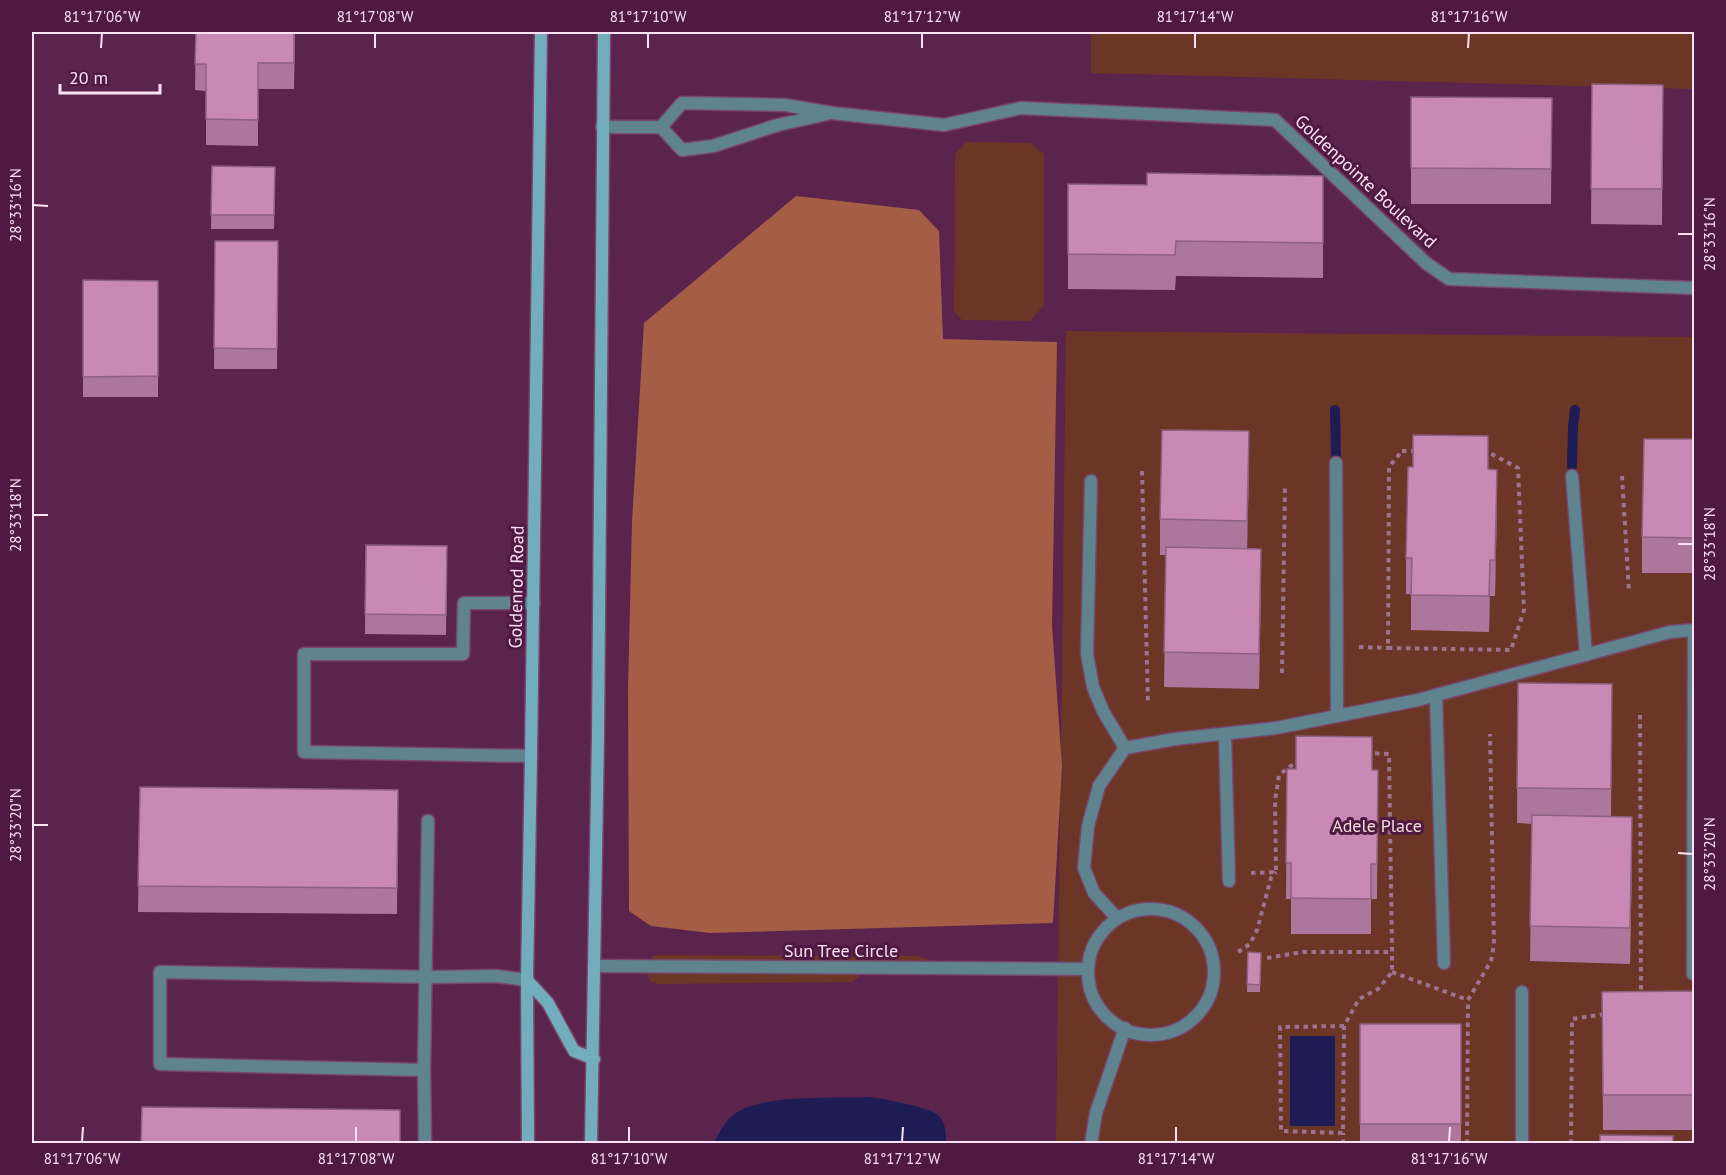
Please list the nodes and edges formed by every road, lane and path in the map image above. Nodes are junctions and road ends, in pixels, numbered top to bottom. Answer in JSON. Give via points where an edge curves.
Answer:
{"nodes":[{"id":1,"x":541,"y":32,"type":"edge"},
{"id":2,"x":604,"y":32,"type":"edge"},
{"id":3,"x":832,"y":113,"type":"junction"},
{"id":4,"x":602,"y":127,"type":"junction"},
{"id":5,"x":661,"y":128,"type":"junction"},
{"id":6,"x":1695,"y":288,"type":"edge"},
{"id":7,"x":1336,"y":463,"type":"dead end"},
{"id":8,"x":1142,"y":471,"type":"dead end"},
{"id":9,"x":1572,"y":476,"type":"dead end"},
{"id":10,"x":1622,"y":476,"type":"dead end"},
{"id":11,"x":1091,"y":481,"type":"dead end"},
{"id":12,"x":1285,"y":487,"type":"dead end"},
{"id":13,"x":1629,"y":592,"type":"dead end"},
{"id":14,"x":534,"y":603,"type":"junction"},
{"id":15,"x":1694,"y":630,"type":"edge"},
{"id":16,"x":1357,"y":647,"type":"dead end"},
{"id":17,"x":1388,"y":648,"type":"junction"},
{"id":18,"x":1586,"y":655,"type":"junction"},
{"id":19,"x":1282,"y":673,"type":"dead end"},
{"id":20,"x":1436,"y":695,"type":"junction"},
{"id":21,"x":1149,"y":704,"type":"dead end"},
{"id":22,"x":1640,"y":715,"type":"dead end"},
{"id":23,"x":1337,"y":716,"type":"junction"},
{"id":24,"x":1225,"y":734,"type":"junction"},
{"id":25,"x":1490,"y":734,"type":"dead end"},
{"id":26,"x":1125,"y":748,"type":"junction"},
{"id":27,"x":1307,"y":753,"type":"edge"},
{"id":28,"x":1360,"y":753,"type":"edge"},
{"id":29,"x":531,"y":756,"type":"junction"},
{"id":30,"x":428,"y":821,"type":"dead end"},
{"id":31,"x":1276,"y":872,"type":"junction"},
{"id":32,"x":1250,"y":873,"type":"dead end"},
{"id":33,"x":1228,"y":881,"type":"dead end"},
{"id":34,"x":1117,"y":918,"type":"junction"},
{"id":35,"x":1238,"y":952,"type":"dead end"},
{"id":36,"x":1392,"y":952,"type":"junction"},
{"id":37,"x":1267,"y":958,"type":"dead end"},
{"id":38,"x":1444,"y":963,"type":"dead end"},
{"id":39,"x":594,"y":966,"type":"junction"},
{"id":40,"x":1087,"y":969,"type":"junction"},
{"id":41,"x":1392,"y":972,"type":"junction"},
{"id":42,"x":1693,"y":974,"type":"dead end"},
{"id":43,"x":425,"y":977,"type":"junction"},
{"id":44,"x":526,"y":980,"type":"junction"},
{"id":45,"x":1522,"y":992,"type":"dead end"},
{"id":46,"x":1641,"y":996,"type":"edge"},
{"id":47,"x":1468,"y":1000,"type":"junction"},
{"id":48,"x":1606,"y":1013,"type":"edge"},
{"id":49,"x":1344,"y":1026,"type":"junction"},
{"id":50,"x":1125,"y":1028,"type":"junction"},
{"id":51,"x":594,"y":1059,"type":"junction"},
{"id":52,"x":424,"y":1070,"type":"junction"},
{"id":53,"x":1343,"y":1132,"type":"junction"},
{"id":54,"x":425,"y":1143,"type":"edge"},
{"id":55,"x":528,"y":1143,"type":"edge"},
{"id":56,"x":591,"y":1143,"type":"edge"},
{"id":57,"x":1091,"y":1143,"type":"edge"},
{"id":58,"x":1343,"y":1143,"type":"edge"},
{"id":59,"x":1467,"y":1143,"type":"edge"},
{"id":60,"x":1522,"y":1143,"type":"edge"},
{"id":61,"x":1571,"y":1143,"type":"edge"}],
"edges":[{"from":1,"to":14,"type":"main road","name":"Goldenrod Road"},
{"from":2,"to":4,"type":"main road"},
{"from":3,"to":5,"type":"lane","name":"Goldenpointe Boulevard","via":[[785,105],[682,103]]},
{"from":3,"to":5,"type":"lane","name":"Goldenpointe Boulevard","via":[[713,146],[682,150]]},
{"from":3,"to":6,"type":"lane","name":"Goldenpointe Boulevard","via":[[944,125],[1021,108],[1275,120],[1426,263],[1449,279]]},
{"from":4,"to":5,"type":"lane"},
{"from":4,"to":39,"type":"main road"},
{"from":7,"to":23,"type":"lane"},
{"from":8,"to":21,"type":"path"},
{"from":9,"to":18,"type":"lane"},
{"from":10,"to":13,"type":"path"},
{"from":11,"to":26,"type":"lane","via":[[1087,654],[1093,687]]},
{"from":12,"to":19,"type":"path"},
{"from":14,"to":29,"type":"main road","name":"Goldenrod Road"},
{"from":14,"to":29,"type":"lane","via":[[464,603],[463,654],[304,654],[304,752]]},
{"from":15,"to":18,"type":"lane","via":[[1670,632]]},
{"from":15,"to":42,"type":"lane"},
{"from":16,"to":17,"type":"path"},
{"from":17,"to":17,"type":"path","via":[[1511,650],[1524,610],[1518,468],[1477,450],[1402,451],[1389,467]]},
{"from":18,"to":20,"type":"lane"},
{"from":20,"to":23,"type":"lane"},
{"from":20,"to":38,"type":"lane"},
{"from":22,"to":46,"type":"path"},
{"from":23,"to":24,"type":"lane"},
{"from":24,"to":26,"type":"lane"},
{"from":24,"to":33,"type":"lane"},
{"from":25,"to":47,"type":"path","via":[[1494,944],[1491,961]]},
{"from":26,"to":34,"type":"lane","via":[[1099,786],[1088,826],[1084,868],[1094,893]]},
{"from":27,"to":31,"type":"path","via":[[1279,775],[1275,801]]},
{"from":28,"to":36,"type":"path","via":[[1389,754]]},
{"from":29,"to":44,"type":"main road","name":"Goldenrod Road"},
{"from":30,"to":43,"type":"lane"},
{"from":31,"to":32,"type":"path"},
{"from":31,"to":35,"type":"path","via":[[1257,930],[1250,944]]},
{"from":34,"to":40,"type":"lane","via":[[1103,930],[1092,948]]},
{"from":34,"to":50,"type":"lane","via":[[1138,910],[1161,909],[1186,919],[1206,940],[1213,954],[1215,975],[1206,1005],[1180,1029],[1152,1036]]},
{"from":36,"to":37,"type":"path","via":[[1303,952]]},
{"from":36,"to":41,"type":"path"},
{"from":39,"to":40,"type":"lane","name":"Sun Tree Circle"},
{"from":39,"to":51,"type":"main road"},
{"from":40,"to":50,"type":"lane","via":[[1095,1004],[1107,1019]]},
{"from":41,"to":47,"type":"path"},
{"from":41,"to":49,"type":"path","via":[[1378,989],[1359,999]]},
{"from":43,"to":44,"type":"lane","via":[[496,976]]},
{"from":43,"to":52,"type":"lane"},
{"from":43,"to":52,"type":"lane","via":[[160,972],[160,1064]]},
{"from":44,"to":51,"type":"main road","via":[[548,1003],[574,1051]]},
{"from":44,"to":55,"type":"main road","name":"Goldenrod Road"},
{"from":45,"to":60,"type":"lane"},
{"from":47,"to":59,"type":"path"},
{"from":48,"to":61,"type":"path","via":[[1572,1019]]},
{"from":49,"to":53,"type":"path"},
{"from":49,"to":53,"type":"path","via":[[1280,1027],[1281,1131]]},
{"from":50,"to":57,"type":"lane","via":[[1096,1113]]},
{"from":51,"to":56,"type":"main road"},
{"from":52,"to":54,"type":"lane"},
{"from":53,"to":58,"type":"path"}]}
